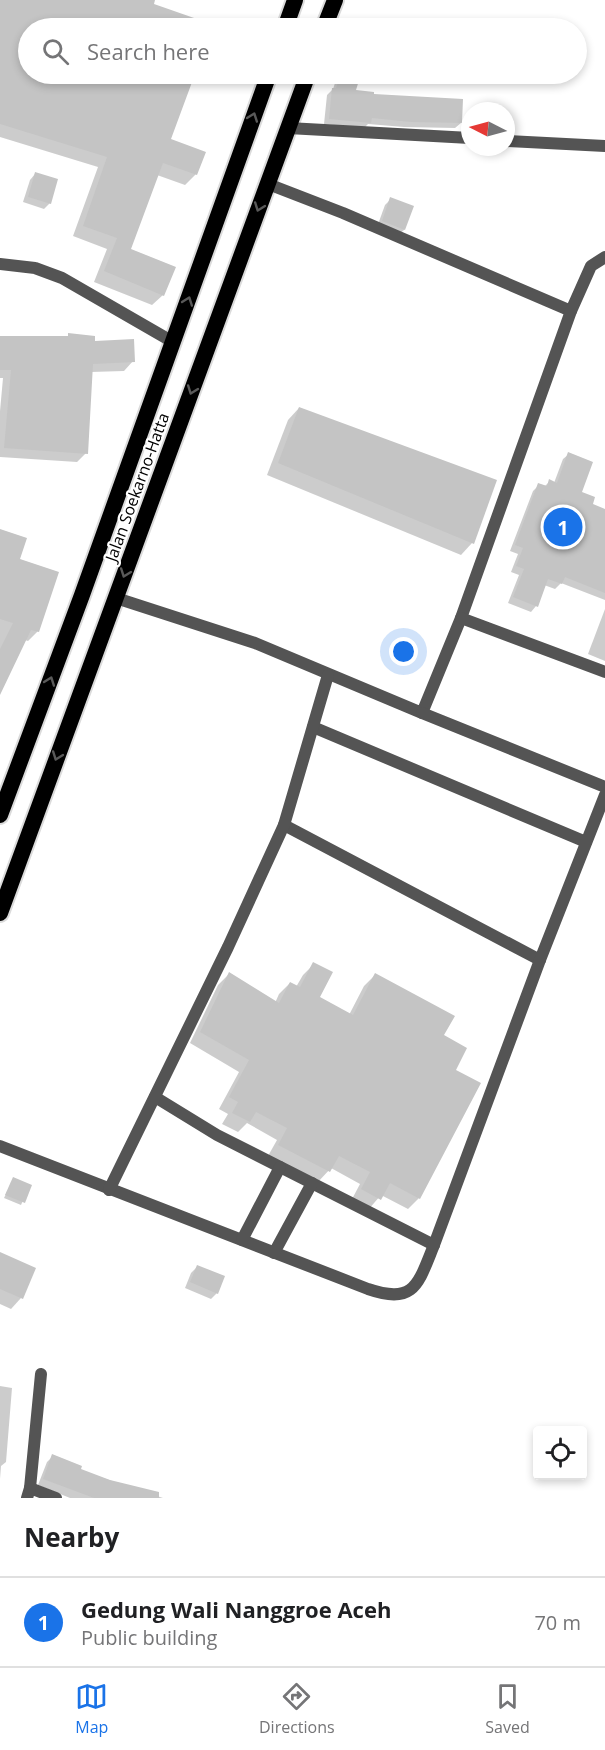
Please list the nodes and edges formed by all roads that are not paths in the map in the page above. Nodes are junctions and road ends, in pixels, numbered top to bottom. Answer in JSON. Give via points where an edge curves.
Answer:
{"nodes":[{"id":1,"x":295,"y":0,"type":"edge"},
{"id":2,"x":335,"y":0,"type":"edge"},
{"id":3,"x":289,"y":18,"type":"edge"},
{"id":4,"x":328,"y":18,"type":"edge"},
{"id":5,"x":265,"y":84,"type":"edge"},
{"id":6,"x":304,"y":84,"type":"edge"},
{"id":7,"x":288,"y":128,"type":"junction"},
{"id":8,"x":461,"y":138,"type":"edge"},
{"id":9,"x":515,"y":141,"type":"edge"},
{"id":10,"x":605,"y":146,"type":"edge"},
{"id":11,"x":268,"y":184,"type":"junction"},
{"id":12,"x":605,"y":257,"type":"edge"},
{"id":13,"x":0,"y":264,"type":"edge"},
{"id":14,"x":571,"y":311,"type":"junction"},
{"id":15,"x":173,"y":342,"type":"junction"},
{"id":16,"x":116,"y":598,"type":"junction"},
{"id":17,"x":461,"y":618,"type":"junction"},
{"id":18,"x":605,"y":672,"type":"edge"},
{"id":19,"x":328,"y":675,"type":"junction"},
{"id":20,"x":422,"y":713,"type":"junction"},
{"id":21,"x":313,"y":727,"type":"junction"},
{"id":22,"x":605,"y":787,"type":"edge"},
{"id":23,"x":605,"y":795,"type":"edge"},
{"id":24,"x":0,"y":815,"type":"edge"},
{"id":25,"x":284,"y":825,"type":"junction"},
{"id":26,"x":586,"y":842,"type":"junction"},
{"id":27,"x":0,"y":913,"type":"edge"},
{"id":28,"x":540,"y":960,"type":"junction"},
{"id":29,"x":155,"y":1097,"type":"junction"},
{"id":30,"x":0,"y":1146,"type":"edge"},
{"id":31,"x":280,"y":1167,"type":"junction"},
{"id":32,"x":312,"y":1183,"type":"junction"},
{"id":33,"x":109,"y":1190,"type":"junction"},
{"id":34,"x":242,"y":1240,"type":"junction"},
{"id":35,"x":434,"y":1245,"type":"junction"},
{"id":36,"x":274,"y":1253,"type":"junction"},
{"id":37,"x":41,"y":1374,"type":"dead end"},
{"id":38,"x":29,"y":1493,"type":"edge"},
{"id":39,"x":56,"y":1498,"type":"edge"}],
"edges":[{"from":1,"to":3,"type":"highway"},
{"from":2,"to":4,"type":"highway"},
{"from":15,"to":5,"type":"highway","name":"Jalan Soekarno-Hatta","one_way":true},
{"from":6,"to":7,"type":"highway","name":"Jalan Soekarno-Hatta"},
{"from":7,"to":8,"type":"street"},
{"from":7,"to":11,"type":"highway","name":"Jalan Soekarno-Hatta"},
{"from":9,"to":10,"type":"street"},
{"from":11,"to":14,"type":"street"},
{"from":11,"to":16,"type":"highway","name":"Jalan Soekarno-Hatta","one_way":true},
{"from":12,"to":14,"type":"street","via":[[591,266]]},
{"from":13,"to":15,"type":"street","via":[[35,268],[62,278]]},
{"from":14,"to":17,"type":"street"},
{"from":24,"to":15,"type":"highway","name":"Jalan Soekarno-Hatta","one_way":true},
{"from":16,"to":19,"type":"street","via":[[255,643]]},
{"from":16,"to":27,"type":"highway","name":"Jalan Soekarno-Hatta","one_way":true},
{"from":17,"to":18,"type":"street"},
{"from":17,"to":20,"type":"street"},
{"from":19,"to":20,"type":"street"},
{"from":19,"to":21,"type":"street"},
{"from":20,"to":22,"type":"street"},
{"from":21,"to":25,"type":"street"},
{"from":21,"to":26,"type":"street"},
{"from":23,"to":26,"type":"street"},
{"from":25,"to":28,"type":"street"},
{"from":25,"to":29,"type":"street"},
{"from":26,"to":28,"type":"street"},
{"from":28,"to":35,"type":"street"},
{"from":29,"to":31,"type":"street"},
{"from":29,"to":33,"type":"street"},
{"from":30,"to":33,"type":"street"},
{"from":31,"to":32,"type":"street"},
{"from":31,"to":34,"type":"street"},
{"from":32,"to":35,"type":"street"},
{"from":32,"to":36,"type":"street"},
{"from":33,"to":34,"type":"street"},
{"from":34,"to":36,"type":"street"},
{"from":35,"to":36,"type":"street","via":[[418,1285],[402,1295],[381,1294]]},
{"from":37,"to":38,"type":"street"},
{"from":38,"to":39,"type":"street"}]}
